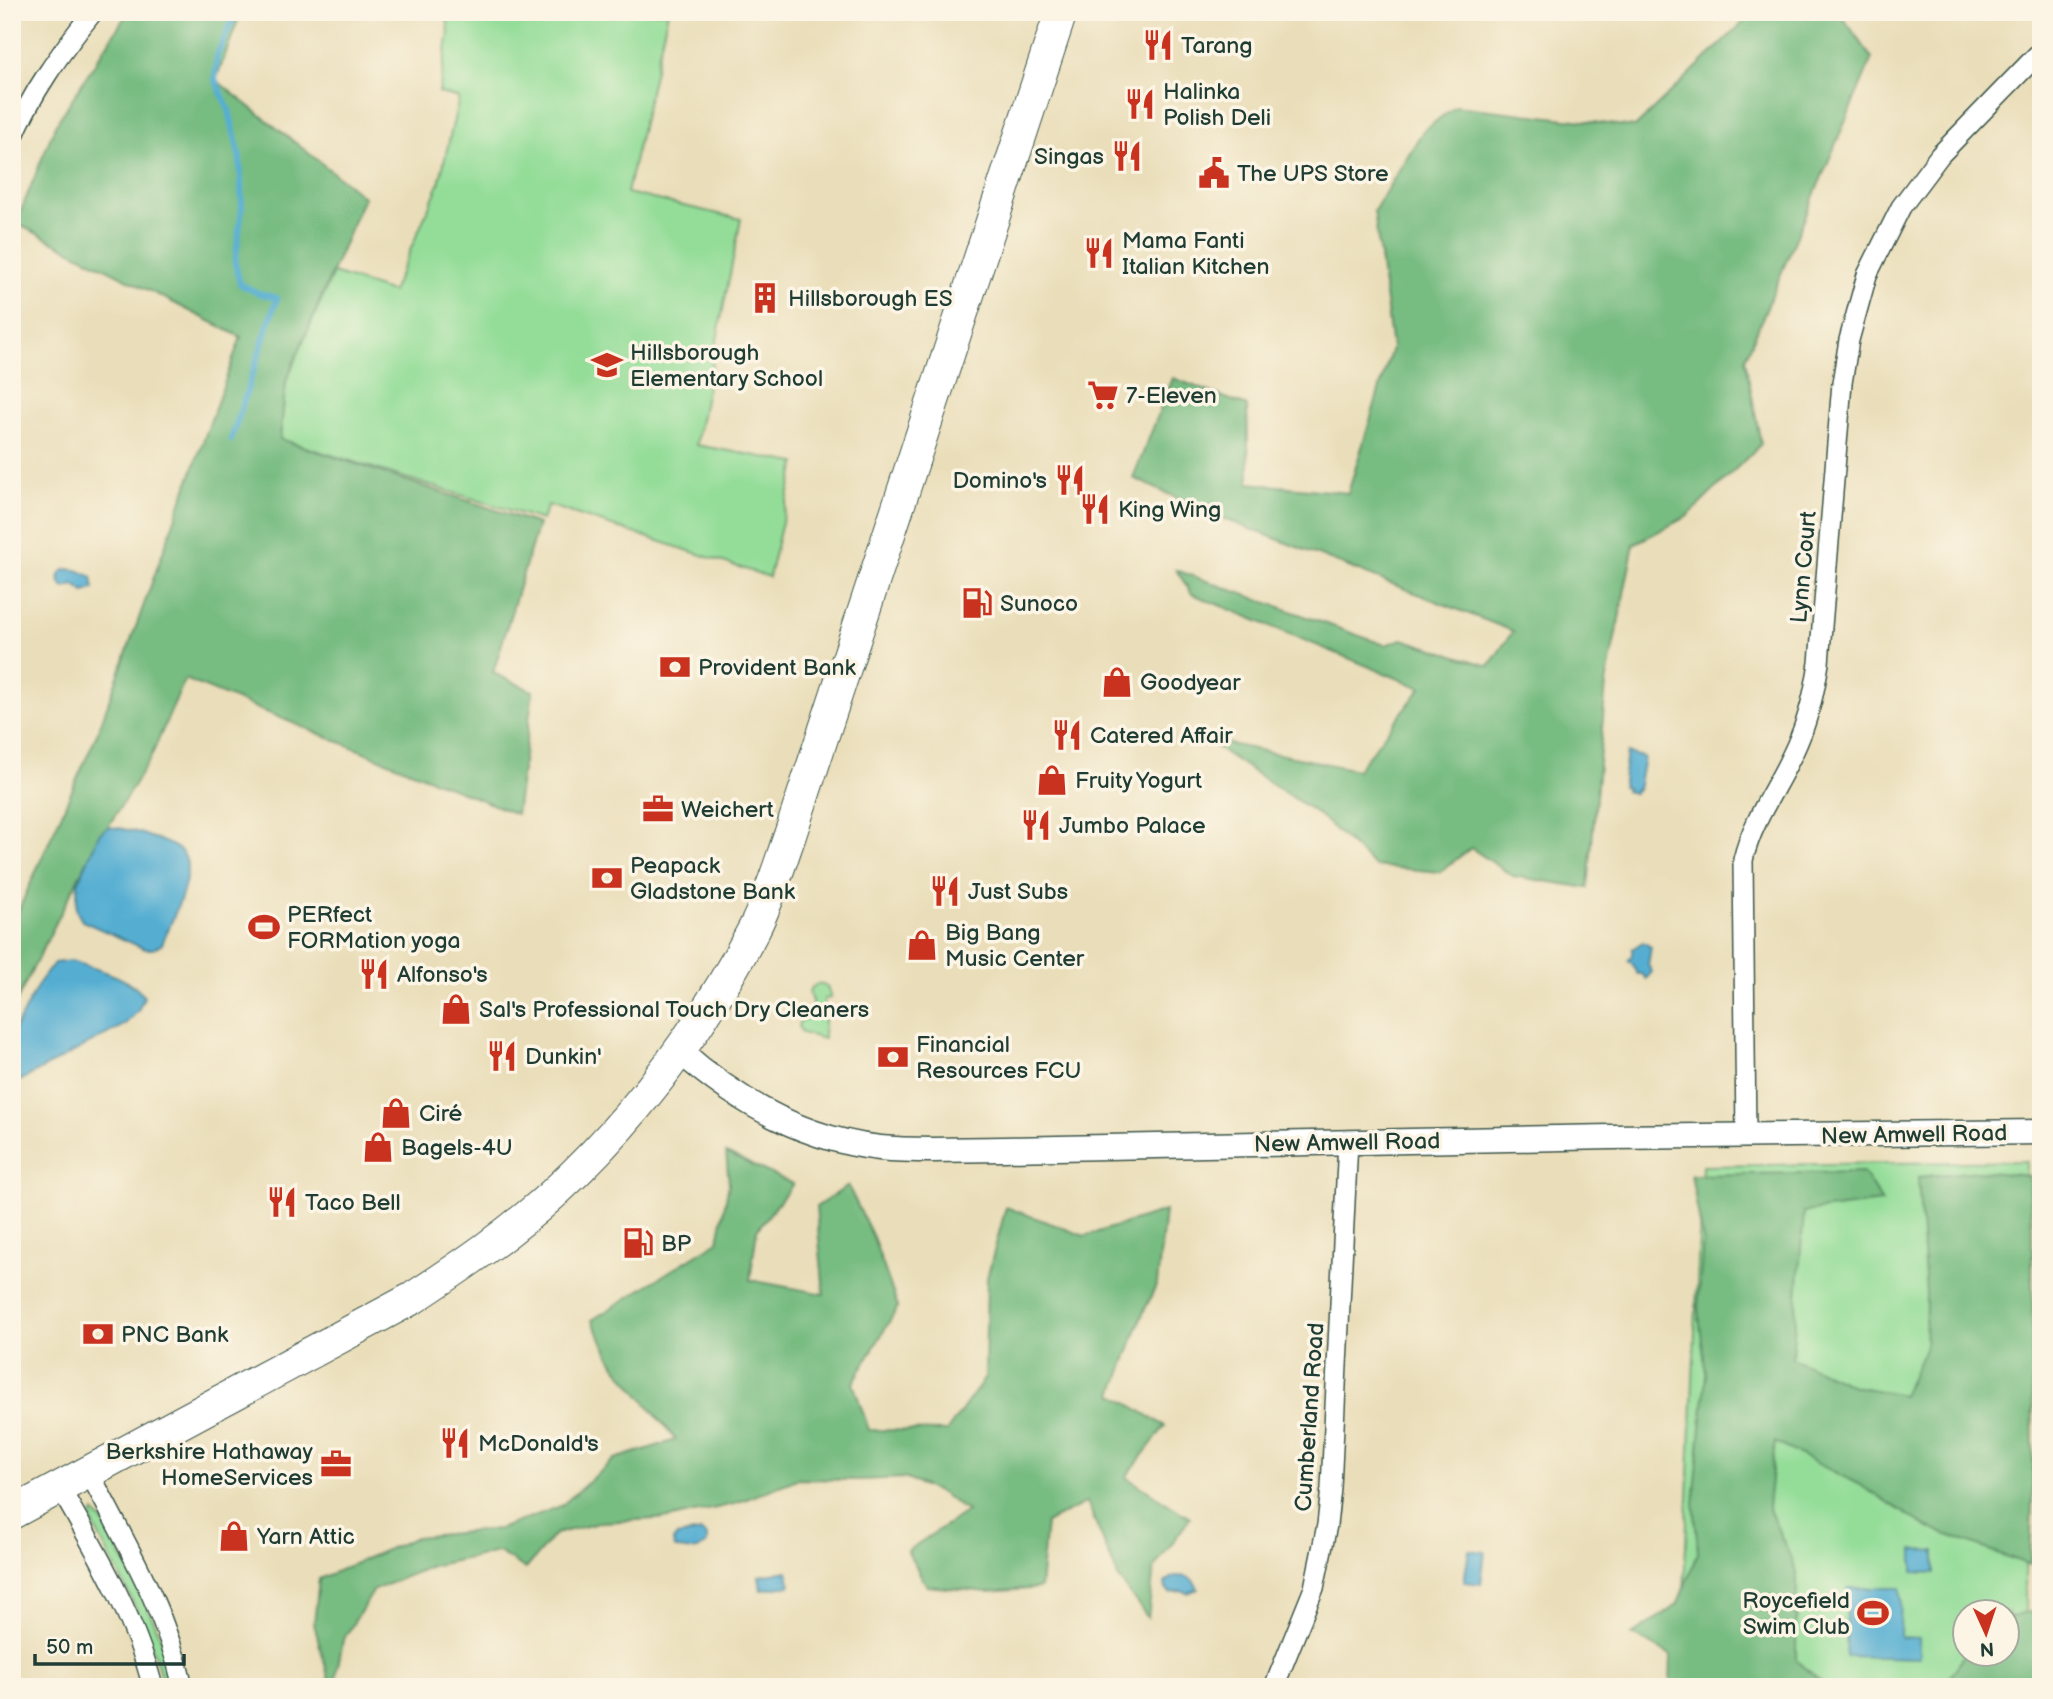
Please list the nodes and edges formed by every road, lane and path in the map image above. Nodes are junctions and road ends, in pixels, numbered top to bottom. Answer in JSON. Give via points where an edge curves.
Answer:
{"nodes":[{"id":1,"x":93,"y":12,"type":"edge"},
{"id":2,"x":1061,"y":12,"type":"edge"},
{"id":3,"x":2041,"y":51,"type":"edge"},
{"id":4,"x":12,"y":140,"type":"edge"},
{"id":5,"x":680,"y":1051,"type":"junction"},
{"id":6,"x":2041,"y":1132,"type":"edge"},
{"id":7,"x":1746,"y":1136,"type":"junction"},
{"id":8,"x":1348,"y":1141,"type":"junction"},
{"id":9,"x":89,"y":1472,"type":"junction"},
{"id":10,"x":60,"y":1488,"type":"junction"},
{"id":11,"x":12,"y":1513,"type":"edge"},
{"id":12,"x":153,"y":1687,"type":"edge"},
{"id":13,"x":183,"y":1687,"type":"edge"},
{"id":14,"x":1274,"y":1687,"type":"edge"}],
"edges":[{"from":1,"to":4,"type":"street","via":[[55,62]]},
{"from":2,"to":5,"type":"main road","via":[[790,835],[754,928],[722,988]]},
{"from":3,"to":7,"type":"street","name":"Lynn Court","via":[[1941,155],[1901,207],[1857,305],[1842,383],[1813,701],[1796,747],[1748,838],[1743,860]]},
{"from":5,"to":8,"type":"street","name":"New Amwell Road","via":[[732,1092],[795,1126],[880,1147],[1003,1149]]},
{"from":5,"to":9,"type":"main road","via":[[607,1139],[554,1193],[474,1258],[413,1298]]},
{"from":6,"to":7,"type":"street","name":"New Amwell Road"},
{"from":7,"to":8,"type":"street","name":"New Amwell Road"},
{"from":8,"to":14,"type":"street","name":"Cumberland Road","via":[[1327,1525],[1314,1588]]},
{"from":9,"to":10,"type":"main road"},
{"from":9,"to":13,"type":"street","via":[[161,1613]]},
{"from":10,"to":11,"type":"main road"},
{"from":10,"to":12,"type":"street","via":[[124,1603]]}]}
